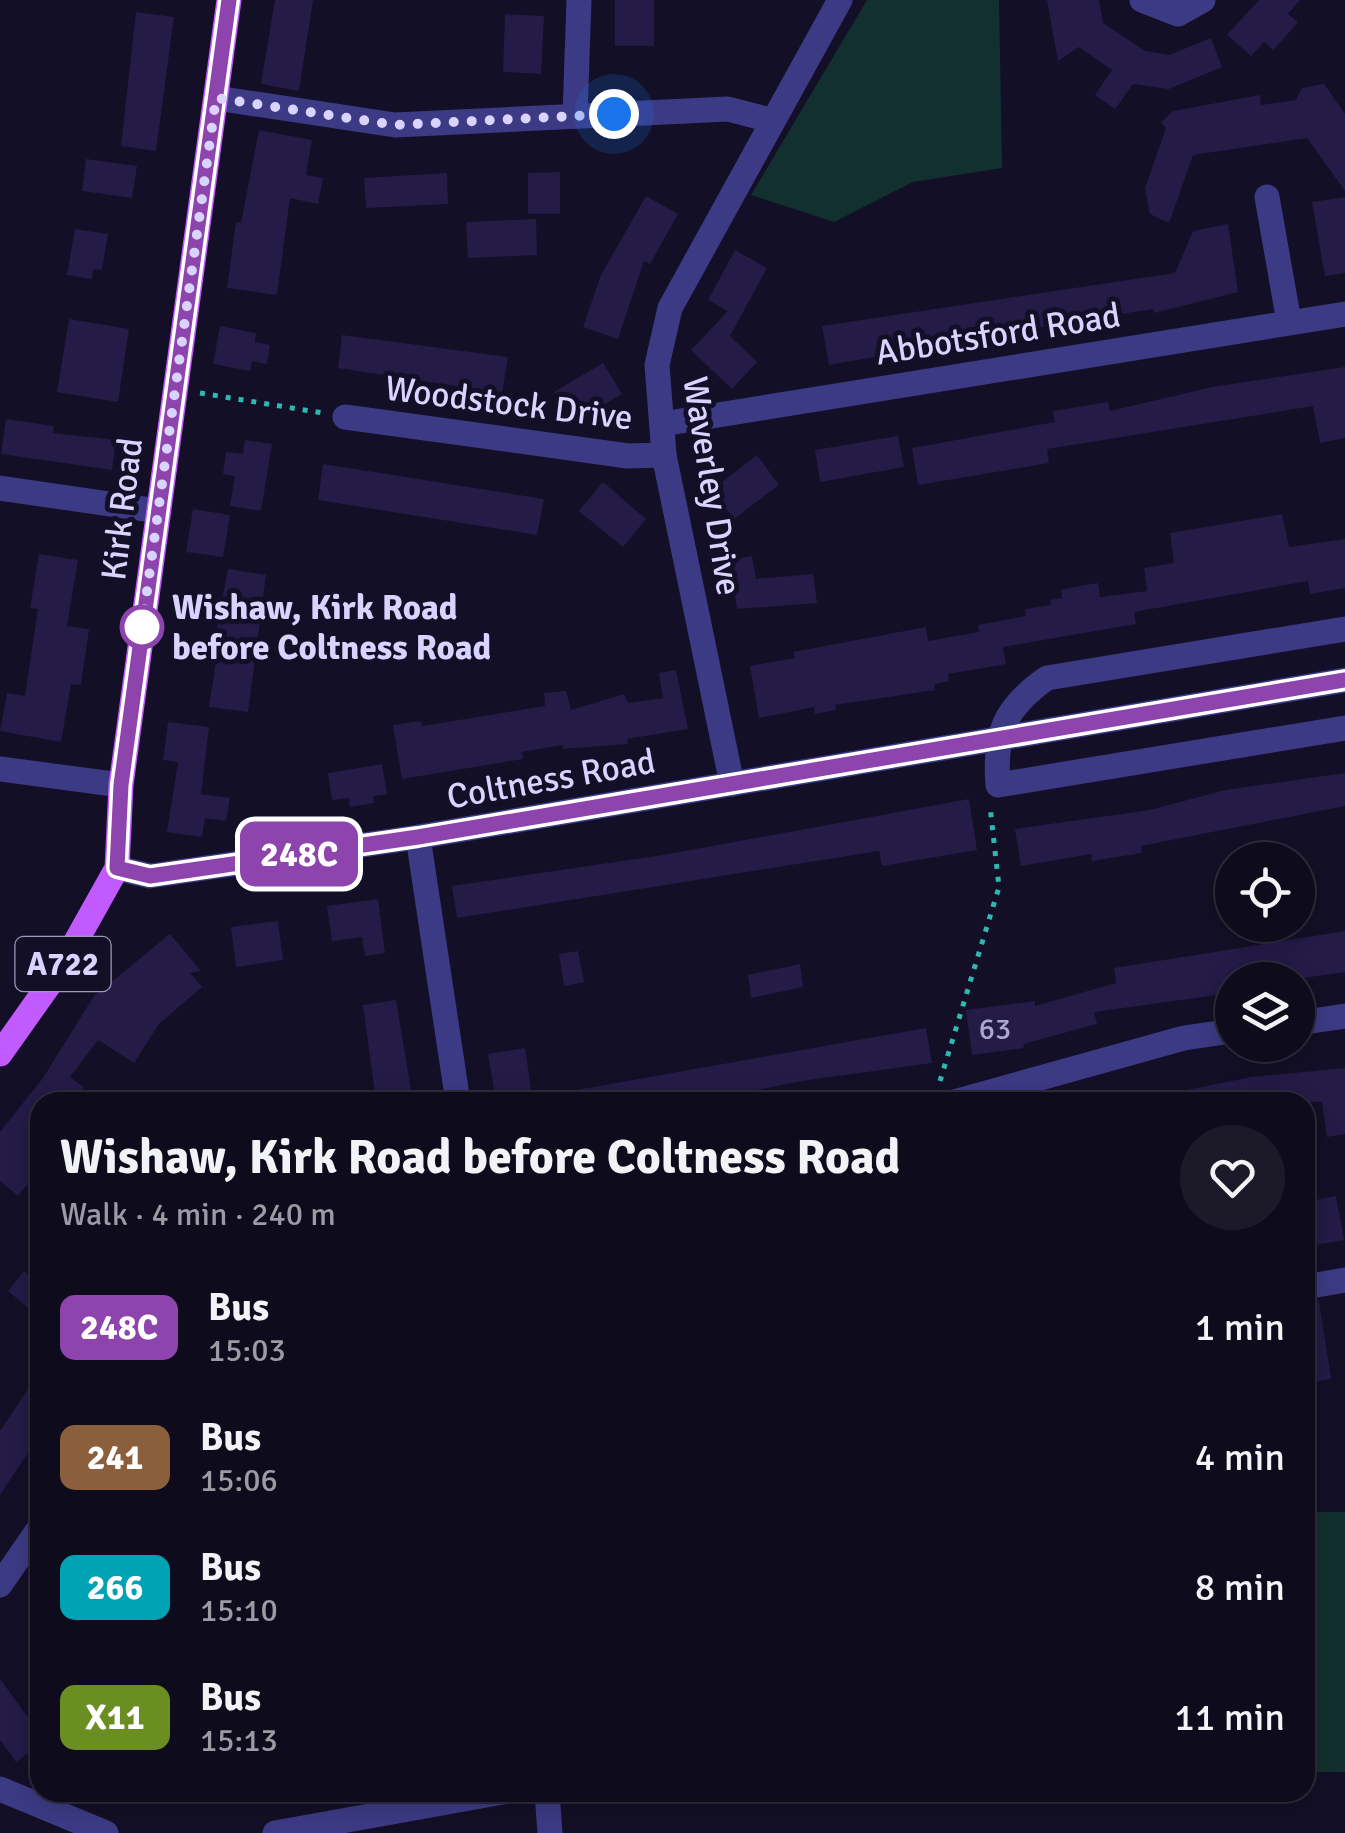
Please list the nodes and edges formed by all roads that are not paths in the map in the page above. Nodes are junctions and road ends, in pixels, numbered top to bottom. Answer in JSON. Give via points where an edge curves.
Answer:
{"nodes":[{"id":1,"x":229,"y":0,"type":"edge"},
{"id":2,"x":579,"y":0,"type":"edge"},
{"id":3,"x":840,"y":0,"type":"edge"},
{"id":4,"x":1142,"y":0,"type":"edge"},
{"id":5,"x":1203,"y":0,"type":"edge"},
{"id":6,"x":216,"y":98,"type":"junction"},
{"id":7,"x":575,"y":116,"type":"junction"},
{"id":8,"x":770,"y":120,"type":"junction"},
{"id":9,"x":1266,"y":197,"type":"dead end"},
{"id":10,"x":1345,"y":314,"type":"edge"},
{"id":11,"x":1290,"y":322,"type":"junction"},
{"id":12,"x":345,"y":416,"type":"road end"},
{"id":13,"x":662,"y":424,"type":"junction"},
{"id":14,"x":664,"y":454,"type":"junction"},
{"id":15,"x":0,"y":488,"type":"edge"},
{"id":16,"x":158,"y":510,"type":"junction"},
{"id":17,"x":1345,"y":629,"type":"edge"},
{"id":18,"x":1345,"y":680,"type":"edge"},
{"id":19,"x":1345,"y":728,"type":"edge"},
{"id":20,"x":996,"y":738,"type":"junction"},
{"id":21,"x":0,"y":769,"type":"edge"},
{"id":22,"x":732,"y":784,"type":"junction"},
{"id":23,"x":121,"y":785,"type":"junction"},
{"id":24,"x":418,"y":837,"type":"junction"},
{"id":25,"x":117,"y":868,"type":"junction"},
{"id":26,"x":1345,"y":1016,"type":"edge"},
{"id":27,"x":1315,"y":1020,"type":"edge"},
{"id":28,"x":1215,"y":1034,"type":"edge"},
{"id":29,"x":0,"y":1054,"type":"edge"},
{"id":30,"x":456,"y":1092,"type":"edge"},
{"id":31,"x":955,"y":1092,"type":"edge"},
{"id":32,"x":1345,"y":1280,"type":"edge"},
{"id":33,"x":1315,"y":1284,"type":"edge"},
{"id":34,"x":30,"y":1542,"type":"edge"},
{"id":35,"x":0,"y":1585,"type":"edge"},
{"id":36,"x":0,"y":1789,"type":"edge"},
{"id":37,"x":30,"y":1801,"type":"edge"},
{"id":38,"x":31,"y":1802,"type":"edge"},
{"id":39,"x":447,"y":1802,"type":"edge"},
{"id":40,"x":548,"y":1802,"type":"edge"},
{"id":41,"x":106,"y":1833,"type":"edge"},
{"id":42,"x":275,"y":1833,"type":"edge"},
{"id":43,"x":550,"y":1833,"type":"edge"}],
"edges":[{"from":1,"to":6,"type":"main road","name":"Kirk Road","number":"A722"},
{"from":2,"to":7,"type":"street"},
{"from":3,"to":8,"type":"street","name":"Waverley Drive"},
{"from":4,"to":5,"type":"street","via":[[1178,14]]},
{"from":6,"to":7,"type":"street","via":[[395,125]]},
{"from":6,"to":16,"type":"main road","name":"Kirk Road","number":"A722"},
{"from":7,"to":8,"type":"street","via":[[728,108]]},
{"from":8,"to":13,"type":"street","name":"Waverley Drive","via":[[670,308],[657,365]]},
{"from":9,"to":11,"type":"street"},
{"from":10,"to":11,"type":"street","name":"Abbotsford Road"},
{"from":11,"to":13,"type":"street","name":"Abbotsford Road"},
{"from":12,"to":14,"type":"street","name":"Woodstock Drive","via":[[628,456]]},
{"from":13,"to":14,"type":"street","name":"Waverley Drive"},
{"from":14,"to":22,"type":"street","name":"Waverley Drive"},
{"from":15,"to":16,"type":"street"},
{"from":16,"to":23,"type":"main road","name":"Kirk Road","number":"A722"},
{"from":17,"to":20,"type":"street","via":[[1047,678],[1022,695]]},
{"from":18,"to":20,"type":"street","name":"Coltness Road"},
{"from":19,"to":20,"type":"street","via":[[998,785]]},
{"from":20,"to":22,"type":"street","name":"Coltness Road"},
{"from":21,"to":23,"type":"street"},
{"from":22,"to":24,"type":"street","name":"Coltness Road"},
{"from":23,"to":25,"type":"main road","name":"Kirk Road","number":"A722"},
{"from":24,"to":25,"type":"street","name":"Coltness Road","via":[[150,876]]},
{"from":24,"to":30,"type":"street"},
{"from":25,"to":29,"type":"main road","name":"Kirk Road","number":"A722","via":[[61,968]]},
{"from":26,"to":27,"type":"street"},
{"from":28,"to":31,"type":"street"},
{"from":32,"to":33,"type":"street"},
{"from":34,"to":35,"type":"street"},
{"from":36,"to":37,"type":"street"},
{"from":38,"to":41,"type":"street"},
{"from":39,"to":42,"type":"street"},
{"from":40,"to":43,"type":"street"}]}
